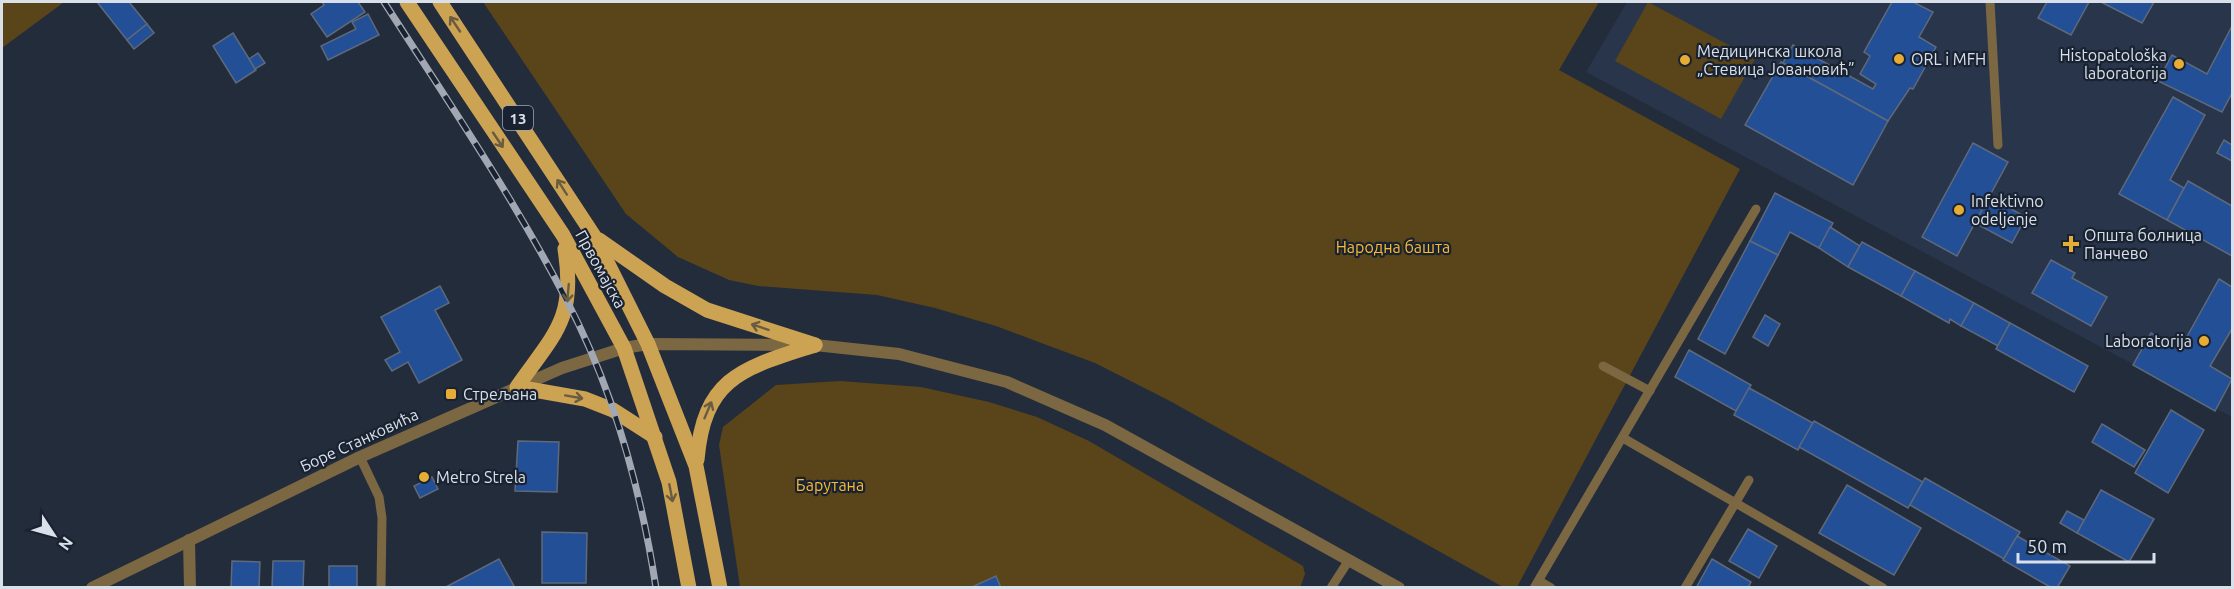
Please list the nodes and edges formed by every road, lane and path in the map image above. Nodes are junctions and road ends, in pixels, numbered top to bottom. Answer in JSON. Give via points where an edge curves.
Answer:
{"nodes":[{"id":1,"x":407,"y":2,"type":"edge"},
{"id":2,"x":440,"y":2,"type":"edge"},
{"id":3,"x":1990,"y":4,"type":"edge"},
{"id":4,"x":1998,"y":145,"type":"dead end"},
{"id":5,"x":1756,"y":209,"type":"dead end"},
{"id":6,"x":562,"y":235,"type":"junction"},
{"id":7,"x":594,"y":236,"type":"junction"},
{"id":8,"x":648,"y":344,"type":"junction"},
{"id":9,"x":815,"y":345,"type":"junction"},
{"id":10,"x":624,"y":348,"type":"junction"},
{"id":11,"x":1603,"y":366,"type":"dead end"},
{"id":12,"x":517,"y":387,"type":"junction"},
{"id":13,"x":1650,"y":391,"type":"junction"},
{"id":14,"x":655,"y":437,"type":"junction"},
{"id":15,"x":1623,"y":438,"type":"junction"},
{"id":16,"x":360,"y":457,"type":"junction"},
{"id":17,"x":696,"y":466,"type":"junction"},
{"id":18,"x":1749,"y":480,"type":"dead end"},
{"id":19,"x":1736,"y":502,"type":"junction"},
{"id":20,"x":189,"y":540,"type":"junction"},
{"id":21,"x":1349,"y":560,"type":"junction"},
{"id":22,"x":1537,"y":584,"type":"edge"},
{"id":23,"x":92,"y":588,"type":"edge"},
{"id":24,"x":190,"y":588,"type":"edge"},
{"id":25,"x":381,"y":588,"type":"edge"},
{"id":26,"x":688,"y":588,"type":"edge"},
{"id":27,"x":720,"y":588,"type":"edge"},
{"id":28,"x":1331,"y":588,"type":"edge"},
{"id":29,"x":1399,"y":588,"type":"edge"},
{"id":30,"x":1551,"y":588,"type":"edge"},
{"id":31,"x":1685,"y":588,"type":"edge"},
{"id":32,"x":1883,"y":588,"type":"edge"}],
"edges":[{"from":1,"to":6,"type":"main road","name":"Првомајска","number":"13","one_way":true},
{"from":7,"to":2,"type":"main road","name":"Првомајска","number":"13","one_way":true},
{"from":3,"to":4,"type":"lane"},
{"from":5,"to":13,"type":"lane"},
{"from":6,"to":10,"type":"main road","name":"Првомајска","number":"13"},
{"from":6,"to":12,"type":"main road","one_way":true,"via":[[569,277],[568,302],[556,331]]},
{"from":7,"to":8,"type":"main road","name":"Првомајска","number":"13"},
{"from":9,"to":7,"type":"main road","one_way":true,"via":[[707,310],[628,263]]},
{"from":8,"to":9,"type":"street","name":"Боре Станковића"},
{"from":8,"to":10,"type":"street","name":"Боре Станковића"},
{"from":8,"to":17,"type":"main road","name":"Првомајска","number":"13"},
{"from":17,"to":9,"type":"main road","one_way":true,"via":[[699,434],[715,395],[733,378],[760,363]]},
{"from":9,"to":21,"type":"street","name":"Боре Станковића","via":[[899,354],[1007,382],[1105,425]]},
{"from":10,"to":12,"type":"street","name":"Боре Станковића"},
{"from":10,"to":14,"type":"main road","name":"Првомајска","number":"13"},
{"from":11,"to":13,"type":"lane"},
{"from":12,"to":14,"type":"main road","one_way":true,"via":[[585,399],[613,410]]},
{"from":12,"to":16,"type":"street","name":"Боре Станковића"},
{"from":13,"to":15,"type":"lane"},
{"from":14,"to":26,"type":"main road","name":"Првомајска","number":"13","one_way":true,"via":[[669,482]]},
{"from":15,"to":19,"type":"lane"},
{"from":15,"to":22,"type":"lane"},
{"from":16,"to":20,"type":"street","name":"Боре Станковића"},
{"from":16,"to":25,"type":"lane","via":[[379,497]]},
{"from":17,"to":27,"type":"main road","name":"Првомајска","number":"13"},
{"from":18,"to":19,"type":"lane"},
{"from":19,"to":31,"type":"lane"},
{"from":19,"to":32,"type":"lane"},
{"from":20,"to":23,"type":"street","name":"Боре Станковића"},
{"from":20,"to":24,"type":"street"},
{"from":21,"to":28,"type":"lane"},
{"from":21,"to":29,"type":"street","name":"Боре Станковића"},
{"from":22,"to":30,"type":"lane"}]}
